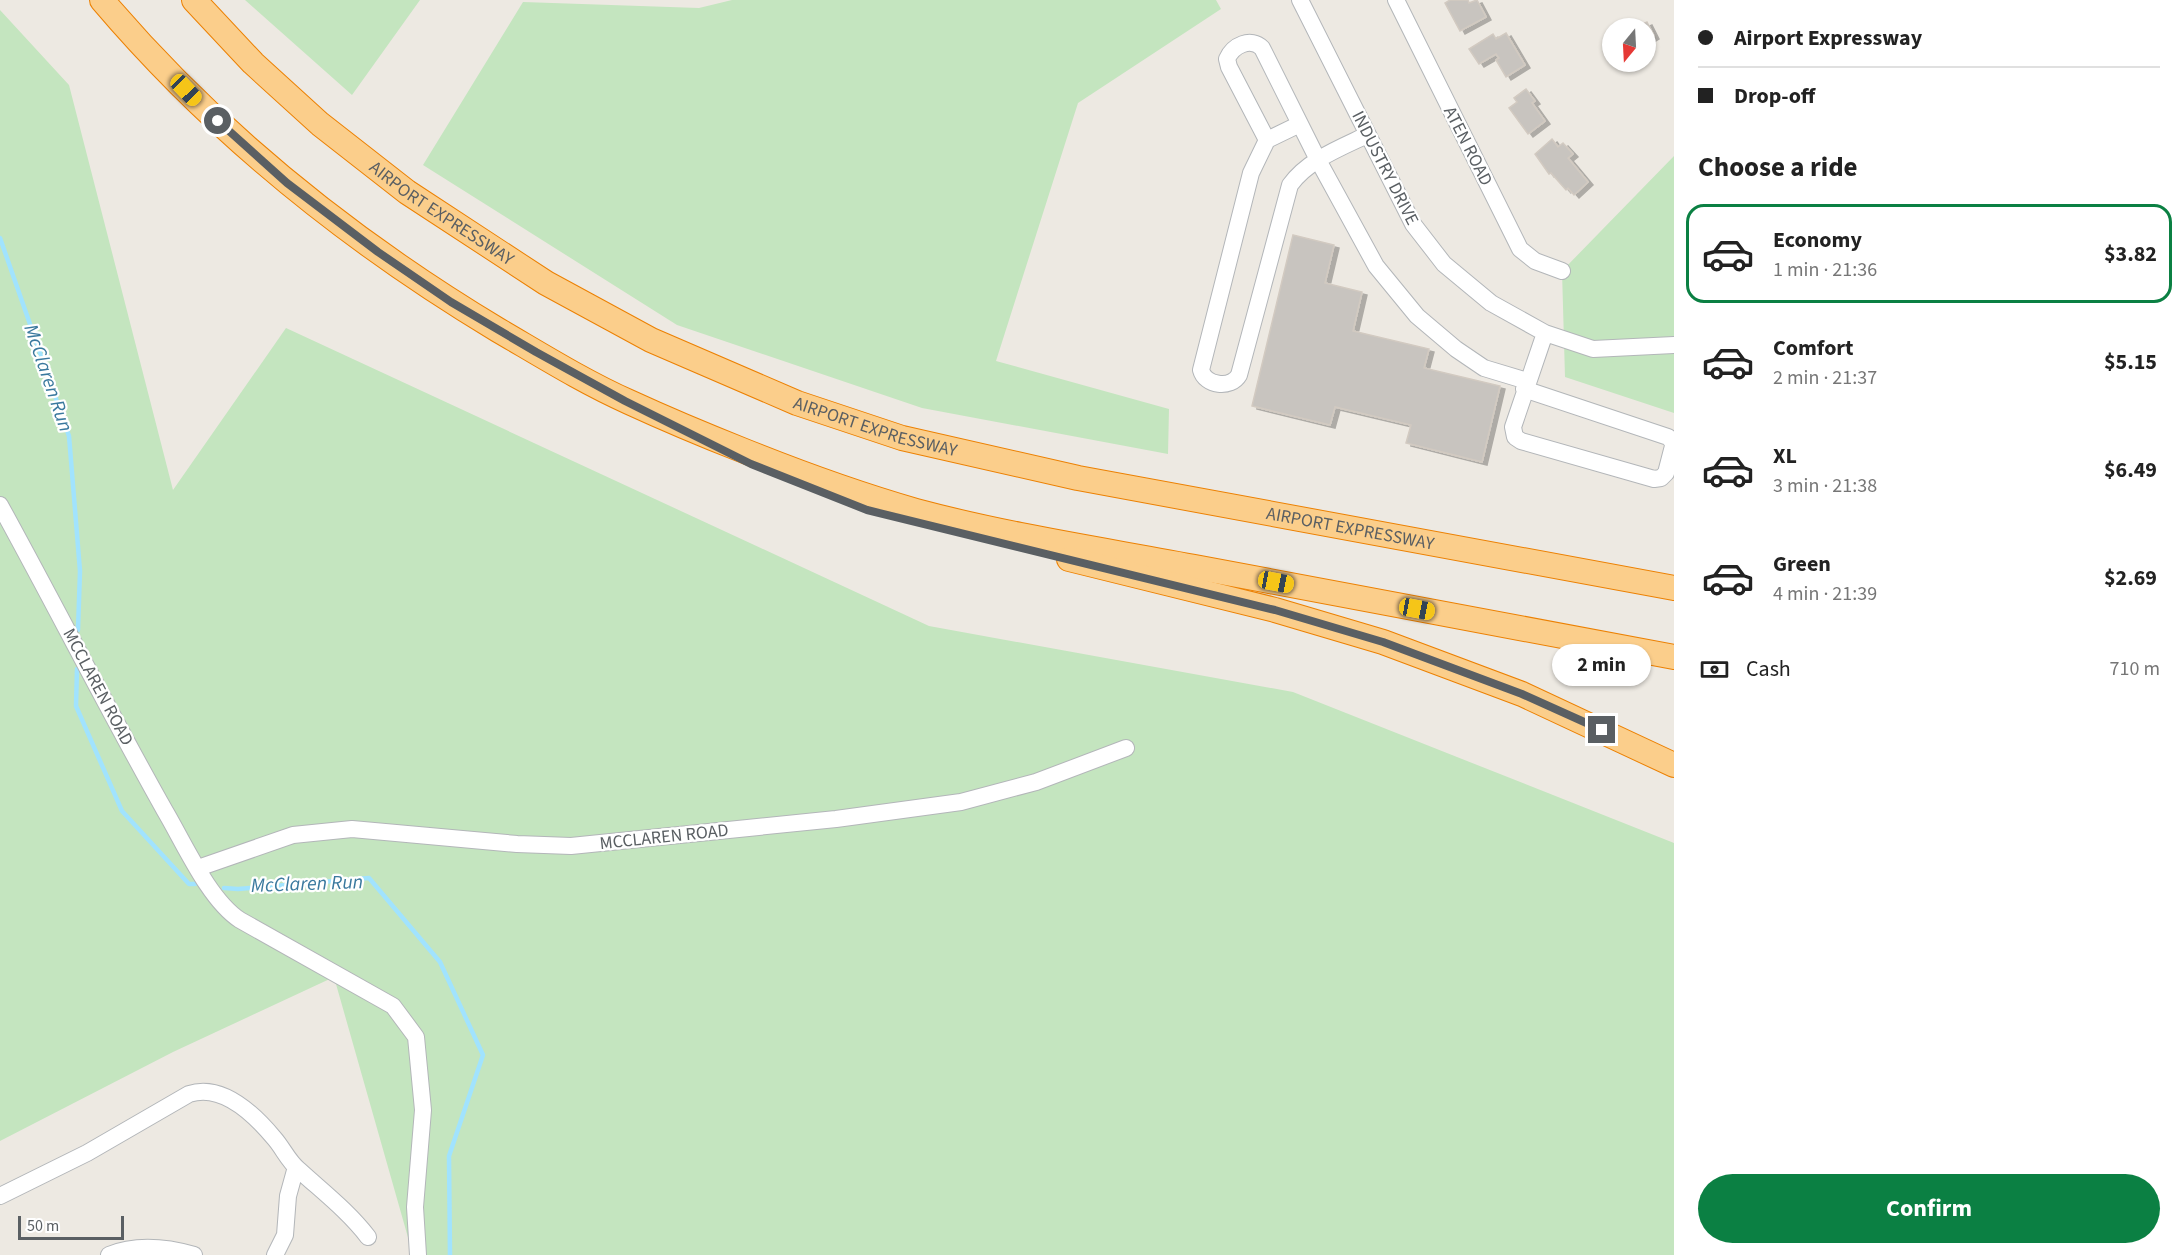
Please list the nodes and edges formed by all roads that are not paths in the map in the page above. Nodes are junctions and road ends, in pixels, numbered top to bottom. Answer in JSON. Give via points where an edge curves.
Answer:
{"nodes":[{"id":1,"x":102,"y":0,"type":"edge"},
{"id":2,"x":194,"y":0,"type":"edge"},
{"id":3,"x":1300,"y":0,"type":"edge"},
{"id":4,"x":1396,"y":0,"type":"edge"},
{"id":5,"x":1300,"y":124,"type":"junction"},
{"id":6,"x":1367,"y":135,"type":"junction"},
{"id":7,"x":1267,"y":140,"type":"junction"},
{"id":8,"x":1318,"y":160,"type":"junction"},
{"id":9,"x":1562,"y":271,"type":"dead end"},
{"id":10,"x":1545,"y":333,"type":"junction"},
{"id":11,"x":1674,"y":345,"type":"edge"},
{"id":12,"x":1526,"y":385,"type":"junction"},
{"id":13,"x":625,"y":401,"type":"junction"},
{"id":14,"x":1078,"y":478,"type":"junction"},
{"id":15,"x":0,"y":505,"type":"edge"},
{"id":16,"x":1674,"y":576,"type":"edge"},
{"id":17,"x":1674,"y":588,"type":"edge"},
{"id":18,"x":1674,"y":657,"type":"edge"},
{"id":19,"x":1126,"y":748,"type":"dead end"},
{"id":20,"x":1674,"y":765,"type":"edge"},
{"id":21,"x":198,"y":868,"type":"junction"},
{"id":22,"x":296,"y":1167,"type":"junction"},
{"id":23,"x":0,"y":1196,"type":"edge"},
{"id":24,"x":368,"y":1237,"type":"dead end"},
{"id":25,"x":109,"y":1255,"type":"edge"},
{"id":26,"x":194,"y":1255,"type":"edge"},
{"id":27,"x":275,"y":1255,"type":"edge"},
{"id":28,"x":418,"y":1255,"type":"edge"}],
"edges":[{"from":1,"to":13,"type":"highway","via":[[200,105],[287,183],[451,302]]},
{"from":2,"to":14,"type":"highway","name":"AIRPORT EXPRESSWAY","via":[[261,71],[407,192],[567,295],[651,340],[797,403],[902,438]]},
{"from":3,"to":6,"type":"street","name":"INDUSTRY DRIVE"},
{"from":4,"to":9,"type":"street","name":"ATEN ROAD","via":[[1520,249],[1535,261]]},
{"from":5,"to":7,"type":"street"},
{"from":5,"to":7,"type":"street","via":[[1262,48],[1257,43],[1246,43],[1231,51],[1227,63]]},
{"from":5,"to":8,"type":"street"},
{"from":6,"to":8,"type":"street"},
{"from":6,"to":10,"type":"street","name":"INDUSTRY DRIVE","via":[[1413,224],[1444,264],[1491,303]]},
{"from":7,"to":8,"type":"street","via":[[1251,173],[1201,370],[1207,380],[1226,385],[1237,379],[1290,185]]},
{"from":8,"to":12,"type":"street","via":[[1376,266],[1417,316],[1484,368]]},
{"from":10,"to":11,"type":"street","name":"INDUSTRY DRIVE","via":[[1593,349]]},
{"from":10,"to":12,"type":"street"},
{"from":12,"to":12,"type":"street","via":[[1513,427],[1518,440],[1654,479],[1665,473],[1673,447],[1668,438]]},
{"from":13,"to":18,"type":"highway","via":[[809,477],[917,511],[1049,540]]},
{"from":13,"to":20,"type":"highway","via":[[751,464],[867,510],[1275,610],[1383,642],[1522,694]]},
{"from":14,"to":16,"type":"highway"},
{"from":14,"to":17,"type":"highway","name":"AIRPORT EXPRESSWAY"},
{"from":15,"to":21,"type":"street","name":"MCCLAREN ROAD"},
{"from":19,"to":21,"type":"street","name":"MCCLAREN ROAD","via":[[1036,782],[961,802],[836,819],[571,846],[352,829],[292,835]]},
{"from":21,"to":28,"type":"street","name":"MCCLAREN ROAD","via":[[232,915],[393,1006],[416,1037],[423,1110],[415,1207]]},
{"from":22,"to":23,"type":"street","via":[[273,1137],[237,1103],[213,1093],[195,1092]]},
{"from":22,"to":24,"type":"street","via":[[348,1213]]},
{"from":22,"to":27,"type":"street","via":[[288,1196],[285,1235]]},
{"from":25,"to":26,"type":"street","via":[[151,1248]]}]}
